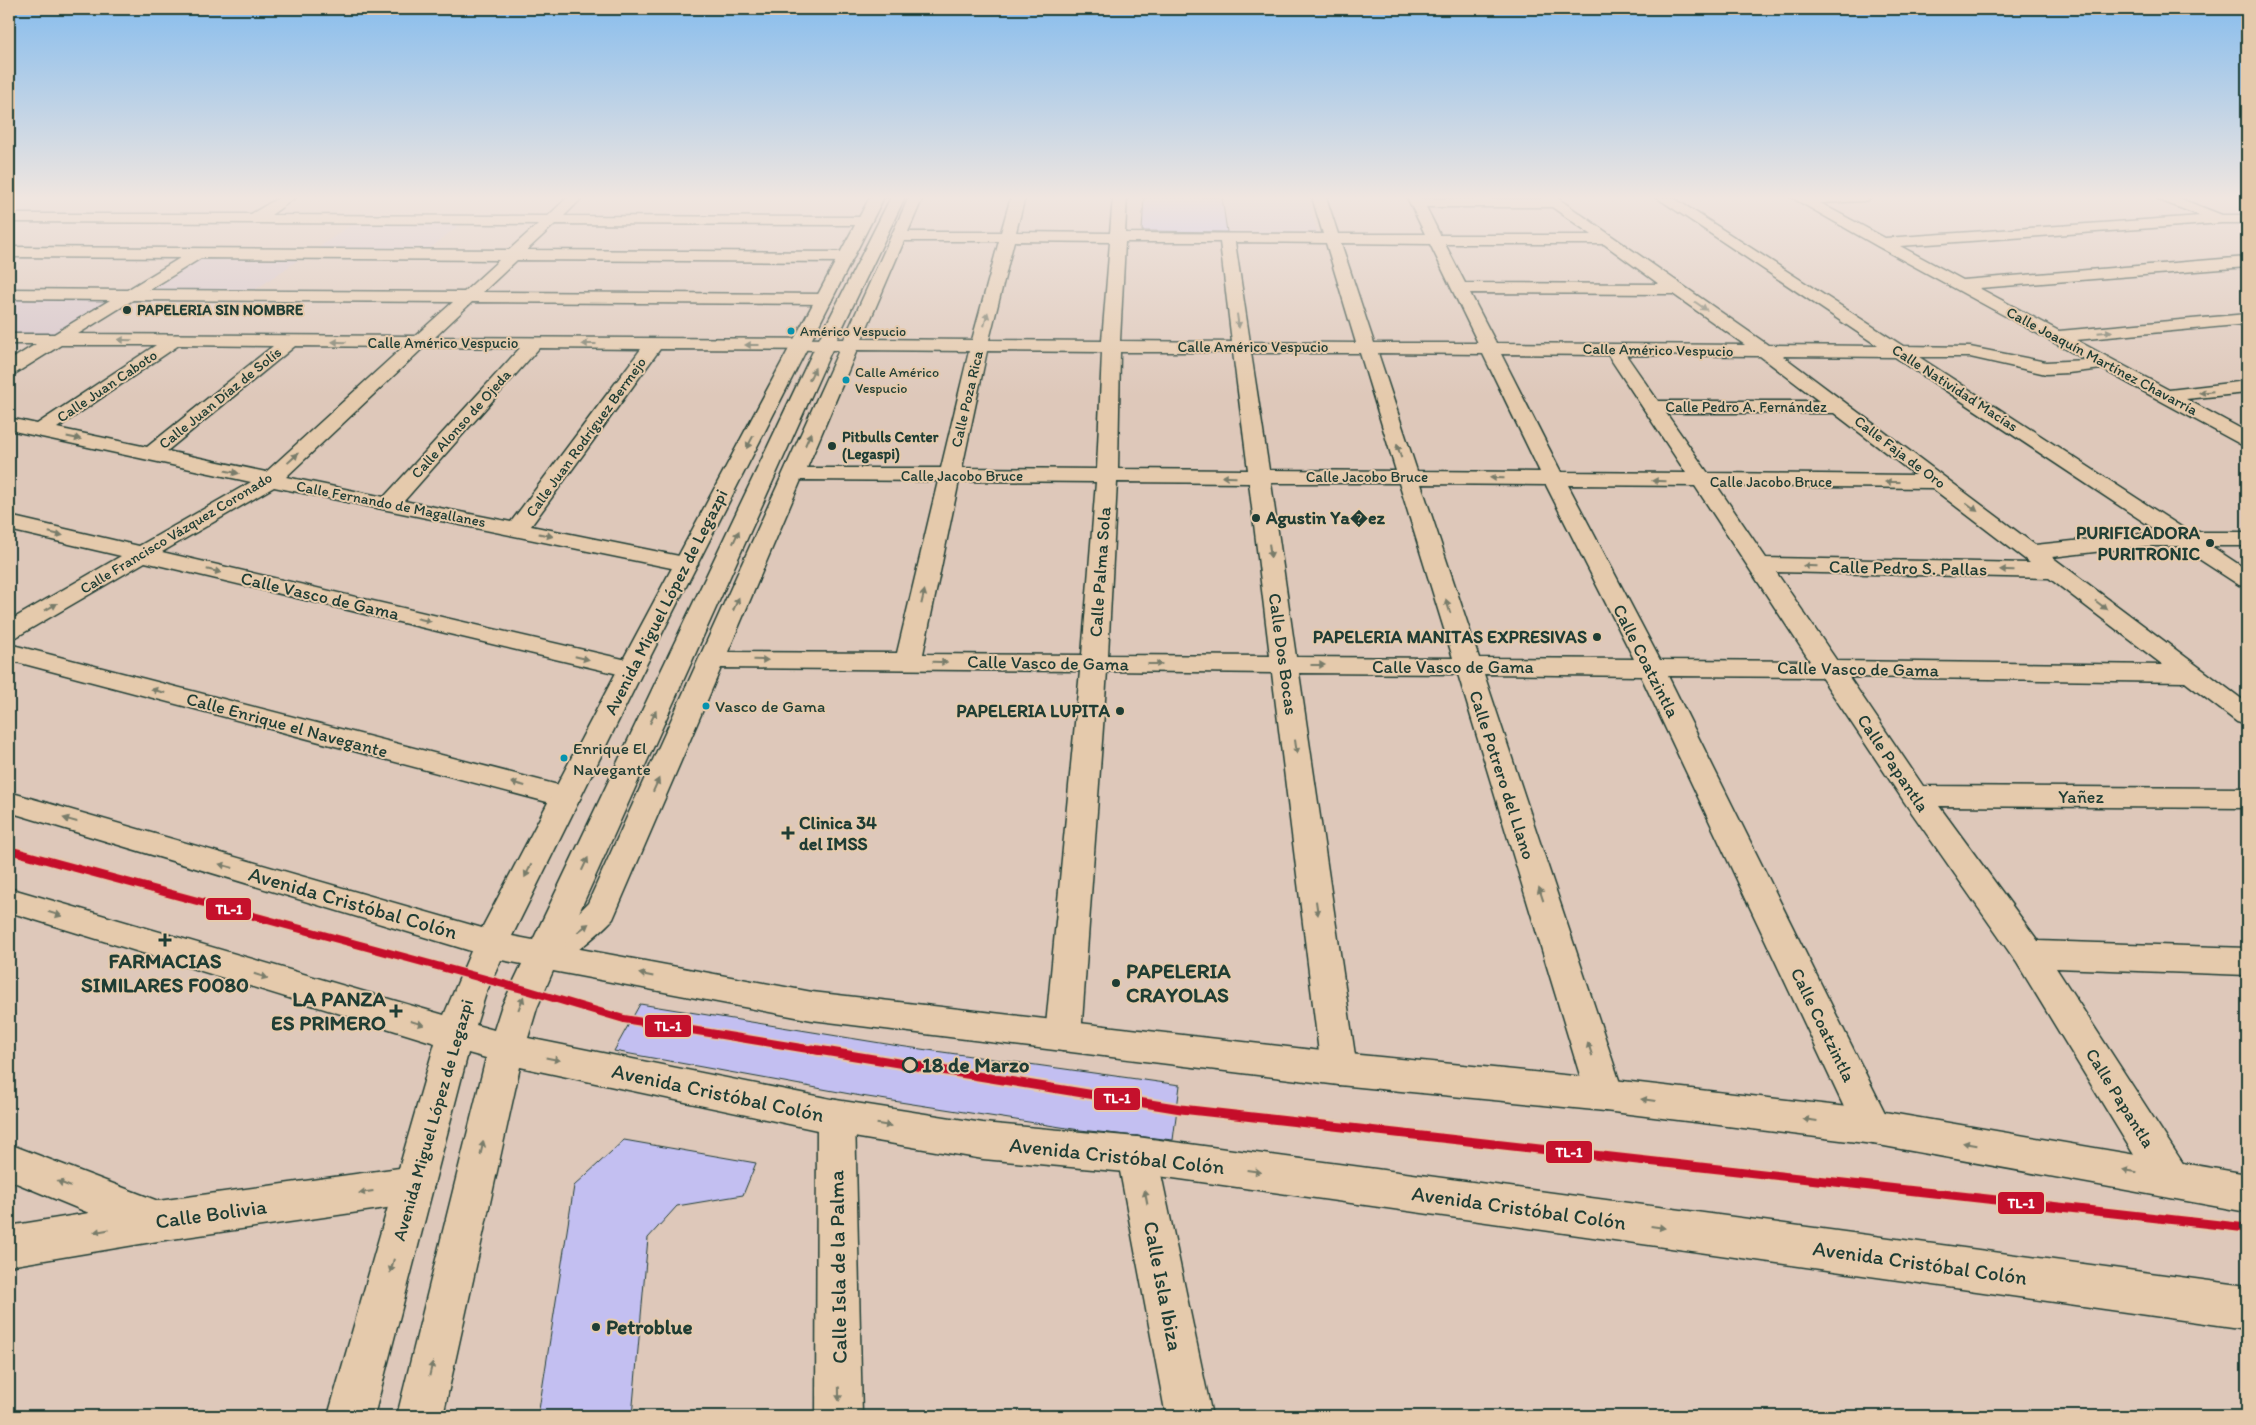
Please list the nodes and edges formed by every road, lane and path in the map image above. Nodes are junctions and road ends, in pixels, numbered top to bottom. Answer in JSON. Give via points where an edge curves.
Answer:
{"nodes":[{"id":1,"x":180,"y":264,"type":"edge"},
{"id":2,"x":504,"y":264,"type":"edge"},
{"id":3,"x":843,"y":264,"type":"edge"},
{"id":4,"x":865,"y":264,"type":"edge"},
{"id":5,"x":886,"y":264,"type":"edge"},
{"id":6,"x":1001,"y":264,"type":"edge"},
{"id":7,"x":1116,"y":264,"type":"edge"},
{"id":8,"x":1231,"y":264,"type":"edge"},
{"id":9,"x":1339,"y":264,"type":"edge"},
{"id":10,"x":1447,"y":264,"type":"edge"},
{"id":11,"x":1642,"y":264,"type":"edge"},
{"id":12,"x":1765,"y":264,"type":"edge"},
{"id":13,"x":1920,"y":264,"type":"edge"},
{"id":14,"x":2229,"y":264,"type":"edge"},
{"id":15,"x":1961,"y":286,"type":"junction"},
{"id":16,"x":1458,"y":288,"type":"junction"},
{"id":17,"x":1678,"y":289,"type":"junction"},
{"id":18,"x":9,"y":294,"type":"edge"},
{"id":19,"x":131,"y":294,"type":"junction"},
{"id":20,"x":468,"y":296,"type":"junction"},
{"id":21,"x":824,"y":299,"type":"junction"},
{"id":22,"x":2247,"y":320,"type":"edge"},
{"id":23,"x":2056,"y":337,"type":"junction"},
{"id":24,"x":9,"y":339,"type":"edge"},
{"id":25,"x":58,"y":339,"type":"junction"},
{"id":26,"x":174,"y":341,"type":"junction"},
{"id":27,"x":290,"y":341,"type":"junction"},
{"id":28,"x":418,"y":343,"type":"junction"},
{"id":29,"x":533,"y":344,"type":"junction"},
{"id":30,"x":654,"y":344,"type":"junction"},
{"id":31,"x":801,"y":345,"type":"junction"},
{"id":32,"x":825,"y":345,"type":"junction"},
{"id":33,"x":849,"y":345,"type":"junction"},
{"id":34,"x":979,"y":346,"type":"junction"},
{"id":35,"x":1111,"y":346,"type":"junction"},
{"id":36,"x":1242,"y":347,"type":"junction"},
{"id":37,"x":1365,"y":348,"type":"junction"},
{"id":38,"x":1490,"y":349,"type":"junction"},
{"id":39,"x":1613,"y":349,"type":"junction"},
{"id":40,"x":1766,"y":352,"type":"junction"},
{"id":41,"x":1900,"y":352,"type":"junction"},
{"id":42,"x":2104,"y":363,"type":"junction"},
{"id":43,"x":2029,"y":364,"type":"junction"},
{"id":44,"x":9,"y":369,"type":"edge"},
{"id":45,"x":2044,"y":384,"type":"dead end"},
{"id":46,"x":2247,"y":388,"type":"edge"},
{"id":47,"x":2165,"y":396,"type":"junction"},
{"id":48,"x":1652,"y":407,"type":"junction"},
{"id":49,"x":1840,"y":407,"type":"junction"},
{"id":50,"x":9,"y":424,"type":"edge"},
{"id":51,"x":40,"y":431,"type":"junction"},
{"id":52,"x":2247,"y":440,"type":"edge"},
{"id":53,"x":150,"y":454,"type":"junction"},
{"id":54,"x":793,"y":474,"type":"junction"},
{"id":55,"x":950,"y":476,"type":"junction"},
{"id":56,"x":1107,"y":476,"type":"junction"},
{"id":57,"x":1407,"y":477,"type":"junction"},
{"id":58,"x":1260,"y":478,"type":"junction"},
{"id":59,"x":1554,"y":479,"type":"junction"},
{"id":60,"x":270,"y":480,"type":"junction"},
{"id":61,"x":1703,"y":481,"type":"junction"},
{"id":62,"x":1940,"y":482,"type":"junction"},
{"id":63,"x":389,"y":505,"type":"junction"},
{"id":64,"x":9,"y":523,"type":"edge"},
{"id":65,"x":518,"y":529,"type":"junction"},
{"id":66,"x":2247,"y":539,"type":"edge"},
{"id":67,"x":2186,"y":540,"type":"junction"},
{"id":68,"x":2031,"y":552,"type":"junction"},
{"id":69,"x":142,"y":554,"type":"junction"},
{"id":70,"x":686,"y":564,"type":"junction"},
{"id":71,"x":1760,"y":565,"type":"junction"},
{"id":72,"x":2056,"y":571,"type":"junction"},
{"id":73,"x":2247,"y":580,"type":"edge"},
{"id":74,"x":9,"y":631,"type":"edge"},
{"id":75,"x":9,"y":652,"type":"edge"},
{"id":76,"x":712,"y":660,"type":"junction"},
{"id":77,"x":908,"y":661,"type":"junction"},
{"id":78,"x":1094,"y":664,"type":"junction"},
{"id":79,"x":1284,"y":665,"type":"junction"},
{"id":80,"x":1467,"y":667,"type":"junction"},
{"id":81,"x":1651,"y":668,"type":"junction"},
{"id":82,"x":631,"y":669,"type":"junction"},
{"id":83,"x":1829,"y":669,"type":"junction"},
{"id":84,"x":2194,"y":674,"type":"junction"},
{"id":85,"x":2247,"y":716,"type":"edge"},
{"id":86,"x":1915,"y":796,"type":"junction"},
{"id":87,"x":566,"y":797,"type":"junction"},
{"id":88,"x":2247,"y":798,"type":"edge"},
{"id":89,"x":9,"y":802,"type":"edge"},
{"id":90,"x":9,"y":900,"type":"edge"},
{"id":91,"x":492,"y":944,"type":"junction"},
{"id":92,"x":2029,"y":954,"type":"junction"},
{"id":93,"x":543,"y":956,"type":"junction"},
{"id":94,"x":2247,"y":961,"type":"edge"},
{"id":95,"x":455,"y":1034,"type":"junction"},
{"id":96,"x":1063,"y":1036,"type":"junction"},
{"id":97,"x":506,"y":1050,"type":"junction"},
{"id":98,"x":1339,"y":1069,"type":"junction"},
{"id":99,"x":1605,"y":1095,"type":"junction"},
{"id":100,"x":836,"y":1117,"type":"junction"},
{"id":101,"x":1873,"y":1127,"type":"junction"},
{"id":102,"x":1137,"y":1155,"type":"junction"},
{"id":103,"x":9,"y":1162,"type":"edge"},
{"id":104,"x":2170,"y":1178,"type":"junction"},
{"id":105,"x":414,"y":1185,"type":"junction"},
{"id":106,"x":2247,"y":1192,"type":"edge"},
{"id":107,"x":158,"y":1222,"type":"junction"},
{"id":108,"x":9,"y":1246,"type":"edge"},
{"id":109,"x":2247,"y":1308,"type":"edge"},
{"id":110,"x":351,"y":1416,"type":"edge"},
{"id":111,"x":420,"y":1416,"type":"edge"},
{"id":112,"x":839,"y":1416,"type":"edge"},
{"id":113,"x":1189,"y":1416,"type":"edge"}],
"edges":[{"from":1,"to":19,"type":"street"},
{"from":2,"to":20,"type":"street","name":"Calle Francisco Vázquez Coronado"},
{"from":3,"to":21,"type":"street","name":"Avenida Miguel López de Legazpi"},
{"from":4,"to":32,"type":"street","name":"Avenida Miguel López de Legazpi"},
{"from":5,"to":33,"type":"street"},
{"from":34,"to":6,"type":"street","name":"Calle Poza Rica","one_way":true},
{"from":7,"to":35,"type":"street","name":"Calle Palma Sola"},
{"from":8,"to":36,"type":"street","name":"Calle Dos Bocas","one_way":true},
{"from":9,"to":37,"type":"street","name":"Calle Potrero del Llano"},
{"from":10,"to":16,"type":"street","name":"Calle Coatzintla"},
{"from":11,"to":17,"type":"street","name":"Calle Faja de Oro"},
{"from":12,"to":41,"type":"street","name":"Calle Natividad Macías"},
{"from":13,"to":15,"type":"street","name":"Calle Joaquín Martínez Chavarría"},
{"from":14,"to":15,"type":"street"},
{"from":15,"to":23,"type":"street","name":"Calle Joaquín Martínez Chavarría"},
{"from":16,"to":17,"type":"street"},
{"from":16,"to":38,"type":"street","name":"Calle Coatzintla"},
{"from":17,"to":40,"type":"street","name":"Calle Faja de Oro","one_way":true},
{"from":18,"to":19,"type":"street"},
{"from":19,"to":20,"type":"street"},
{"from":19,"to":25,"type":"street"},
{"from":20,"to":21,"type":"street"},
{"from":20,"to":28,"type":"street","name":"Calle Francisco Vázquez Coronado"},
{"from":21,"to":31,"type":"street","name":"Avenida Miguel López de Legazpi"},
{"from":23,"to":22,"type":"street","one_way":true},
{"from":23,"to":42,"type":"street","name":"Calle Joaquín Martínez Chavarría"},
{"from":24,"to":25,"type":"street","name":"Calle Américo Vespucio"},
{"from":26,"to":25,"type":"street","name":"Calle Américo Vespucio","one_way":true},
{"from":25,"to":44,"type":"street"},
{"from":26,"to":27,"type":"street","name":"Calle Américo Vespucio"},
{"from":26,"to":51,"type":"street","name":"Calle Juan Caboto"},
{"from":28,"to":27,"type":"street","name":"Calle Américo Vespucio","one_way":true},
{"from":27,"to":53,"type":"street","name":"Calle Juan Díaz de Solís"},
{"from":28,"to":29,"type":"street","name":"Calle Américo Vespucio"},
{"from":60,"to":28,"type":"street","name":"Calle Francisco Vázquez Coronado","one_way":true},
{"from":30,"to":29,"type":"street","name":"Calle Américo Vespucio","one_way":true},
{"from":29,"to":63,"type":"street","name":"Calle Alonso de Ojeda"},
{"from":31,"to":30,"type":"street","name":"Calle Américo Vespucio","one_way":true},
{"from":30,"to":65,"type":"street","name":"Calle Juan Rodríguez Bermejo"},
{"from":31,"to":32,"type":"street","name":"Calle Américo Vespucio"},
{"from":31,"to":70,"type":"street","name":"Avenida Miguel López de Legazpi","one_way":true},
{"from":32,"to":33,"type":"street","name":"Calle Américo Vespucio"},
{"from":93,"to":32,"type":"street","name":"Avenida Miguel López de Legazpi","one_way":true},
{"from":33,"to":34,"type":"street","name":"Calle Américo Vespucio"},
{"from":54,"to":33,"type":"street","one_way":true},
{"from":34,"to":35,"type":"street","name":"Calle Américo Vespucio"},
{"from":34,"to":55,"type":"street","name":"Calle Poza Rica"},
{"from":35,"to":36,"type":"street","name":"Calle Américo Vespucio"},
{"from":35,"to":56,"type":"street","name":"Calle Palma Sola"},
{"from":36,"to":37,"type":"street","name":"Calle Américo Vespucio"},
{"from":36,"to":58,"type":"street","name":"Calle Dos Bocas"},
{"from":37,"to":38,"type":"street","name":"Calle Américo Vespucio"},
{"from":57,"to":37,"type":"street","name":"Calle Potrero del Llano","one_way":true},
{"from":38,"to":39,"type":"street","name":"Calle Américo Vespucio"},
{"from":38,"to":59,"type":"street","name":"Calle Coatzintla"},
{"from":39,"to":40,"type":"street","name":"Calle Américo Vespucio"},
{"from":39,"to":48,"type":"street","name":"Calle Papantla"},
{"from":40,"to":41,"type":"street","name":"Calle Américo Vespucio"},
{"from":40,"to":49,"type":"street","name":"Calle Faja de Oro"},
{"from":41,"to":43,"type":"street","name":"Calle Américo Vespucio","via":[[1984,354]]},
{"from":41,"to":67,"type":"street","name":"Calle Natividad Macías"},
{"from":42,"to":43,"type":"street","name":"Calle Américo Vespucio","via":[[2057,369]]},
{"from":42,"to":47,"type":"street","name":"Calle Joaquín Martínez Chavarría"},
{"from":43,"to":45,"type":"street"},
{"from":46,"to":47,"type":"street","one_way":true},
{"from":47,"to":52,"type":"street","name":"Calle Joaquín Martínez Chavarría"},
{"from":48,"to":49,"type":"street","name":"Calle Pedro A. Fernández"},
{"from":48,"to":61,"type":"street","name":"Calle Papantla"},
{"from":49,"to":62,"type":"street","name":"Calle Faja de Oro"},
{"from":50,"to":51,"type":"street","name":"Calle Fernando de Magallanes"},
{"from":51,"to":53,"type":"street","name":"Calle Fernando de Magallanes","one_way":true},
{"from":53,"to":60,"type":"street","name":"Calle Fernando de Magallanes","one_way":true},
{"from":54,"to":55,"type":"street","name":"Calle Jacobo Bruce"},
{"from":76,"to":54,"type":"street","one_way":true},
{"from":55,"to":56,"type":"street","name":"Calle Jacobo Bruce"},
{"from":77,"to":55,"type":"street","name":"Calle Poza Rica","one_way":true},
{"from":58,"to":56,"type":"street","name":"Calle Jacobo Bruce","one_way":true},
{"from":56,"to":78,"type":"street","name":"Calle Palma Sola"},
{"from":57,"to":58,"type":"street","name":"Calle Jacobo Bruce"},
{"from":59,"to":57,"type":"street","name":"Calle Jacobo Bruce","one_way":true},
{"from":80,"to":57,"type":"street","name":"Calle Potrero del Llano","one_way":true},
{"from":58,"to":79,"type":"street","name":"Calle Dos Bocas","one_way":true},
{"from":61,"to":59,"type":"street","name":"Calle Jacobo Bruce","one_way":true},
{"from":59,"to":81,"type":"street","name":"Calle Coatzintla"},
{"from":60,"to":63,"type":"street","name":"Calle Fernando de Magallanes"},
{"from":60,"to":69,"type":"street","name":"Calle Francisco Vázquez Coronado"},
{"from":62,"to":61,"type":"street","name":"Calle Jacobo Bruce","one_way":true},
{"from":61,"to":71,"type":"street","name":"Calle Papantla"},
{"from":62,"to":68,"type":"street","name":"Calle Faja de Oro","one_way":true},
{"from":63,"to":65,"type":"street","name":"Calle Fernando de Magallanes"},
{"from":64,"to":69,"type":"street","name":"Calle Vasco de Gama","one_way":true},
{"from":65,"to":70,"type":"street","name":"Calle Fernando de Magallanes","one_way":true},
{"from":66,"to":67,"type":"street"},
{"from":67,"to":68,"type":"street","via":[[2145,540]]},
{"from":67,"to":73,"type":"street","name":"Calle Natividad Macías"},
{"from":68,"to":72,"type":"street","name":"Calle Faja de Oro"},
{"from":74,"to":69,"type":"street","name":"Calle Francisco Vázquez Coronado","one_way":true},
{"from":69,"to":82,"type":"street","name":"Calle Vasco de Gama","one_way":true},
{"from":70,"to":82,"type":"street","name":"Avenida Miguel López de Legazpi"},
{"from":72,"to":71,"type":"street","name":"Calle Pedro S. Pallas","one_way":true},
{"from":71,"to":83,"type":"street","name":"Calle Papantla"},
{"from":72,"to":84,"type":"street","name":"Calle Faja de Oro","one_way":true},
{"from":87,"to":75,"type":"street","name":"Calle Enrique el Navegante","one_way":true},
{"from":76,"to":77,"type":"street","name":"Calle Vasco de Gama","one_way":true},
{"from":93,"to":76,"type":"street","one_way":true,"via":[[587,926],[601,910]]},
{"from":77,"to":78,"type":"street","name":"Calle Vasco de Gama","one_way":true},
{"from":78,"to":79,"type":"street","name":"Calle Vasco de Gama","one_way":true},
{"from":78,"to":96,"type":"street","name":"Calle Palma Sola"},
{"from":79,"to":80,"type":"street","name":"Calle Vasco de Gama","one_way":true},
{"from":79,"to":98,"type":"street","name":"Calle Dos Bocas","one_way":true},
{"from":80,"to":81,"type":"street","name":"Calle Vasco de Gama"},
{"from":99,"to":80,"type":"street","name":"Calle Potrero del Llano","one_way":true},
{"from":81,"to":83,"type":"street","name":"Calle Vasco de Gama"},
{"from":81,"to":101,"type":"street","name":"Calle Coatzintla"},
{"from":82,"to":87,"type":"street","name":"Avenida Miguel López de Legazpi"},
{"from":83,"to":84,"type":"street","name":"Calle Vasco de Gama"},
{"from":83,"to":86,"type":"street","name":"Calle Papantla"},
{"from":84,"to":85,"type":"street","name":"Calle Faja de Oro"},
{"from":86,"to":88,"type":"street","name":"Yañez"},
{"from":86,"to":92,"type":"street","name":"Calle Papantla"},
{"from":87,"to":91,"type":"street","name":"Avenida Miguel López de Legazpi","one_way":true},
{"from":91,"to":89,"type":"street","name":"Avenida Cristóbal Colón","one_way":true},
{"from":90,"to":95,"type":"street","name":"Avenida Cristóbal Colón","one_way":true},
{"from":91,"to":93,"type":"street","name":"Avenida Cristóbal Colón"},
{"from":91,"to":95,"type":"street","name":"Avenida Miguel López de Legazpi","via":[[469,993]]},
{"from":92,"to":94,"type":"street"},
{"from":92,"to":104,"type":"street","name":"Calle Papantla"},
{"from":96,"to":93,"type":"street","name":"Avenida Cristóbal Colón","one_way":true,"via":[[812,1006]]},
{"from":97,"to":93,"type":"street","name":"Avenida Miguel López de Legazpi","one_way":true,"via":[[519,1008]]},
{"from":95,"to":97,"type":"street","name":"Avenida Cristóbal Colón"},
{"from":95,"to":105,"type":"street","name":"Avenida Miguel López de Legazpi"},
{"from":96,"to":98,"type":"street","name":"Avenida Cristóbal Colón"},
{"from":97,"to":100,"type":"street","name":"Avenida Cristóbal Colón","one_way":true},
{"from":111,"to":97,"type":"street","name":"Avenida Miguel López de Legazpi","one_way":true},
{"from":98,"to":99,"type":"street","name":"Avenida Cristóbal Colón"},
{"from":101,"to":99,"type":"street","name":"Avenida Cristóbal Colón","one_way":true},
{"from":100,"to":102,"type":"street","name":"Avenida Cristóbal Colón","one_way":true,"via":[[984,1141]]},
{"from":100,"to":112,"type":"street","name":"Calle Isla de la Palma","one_way":true},
{"from":104,"to":101,"type":"street","name":"Avenida Cristóbal Colón","one_way":true},
{"from":102,"to":109,"type":"street","name":"Avenida Cristóbal Colón","one_way":true},
{"from":113,"to":102,"type":"street","name":"Calle Isla Ibiza","one_way":true},
{"from":107,"to":103,"type":"street","one_way":true},
{"from":104,"to":106,"type":"street","name":"Avenida Cristóbal Colón"},
{"from":105,"to":107,"type":"street","name":"Calle Bolivia","one_way":true},
{"from":105,"to":110,"type":"street","name":"Avenida Miguel López de Legazpi","one_way":true},
{"from":107,"to":108,"type":"street","name":"Calle Bolivia","one_way":true}]}
